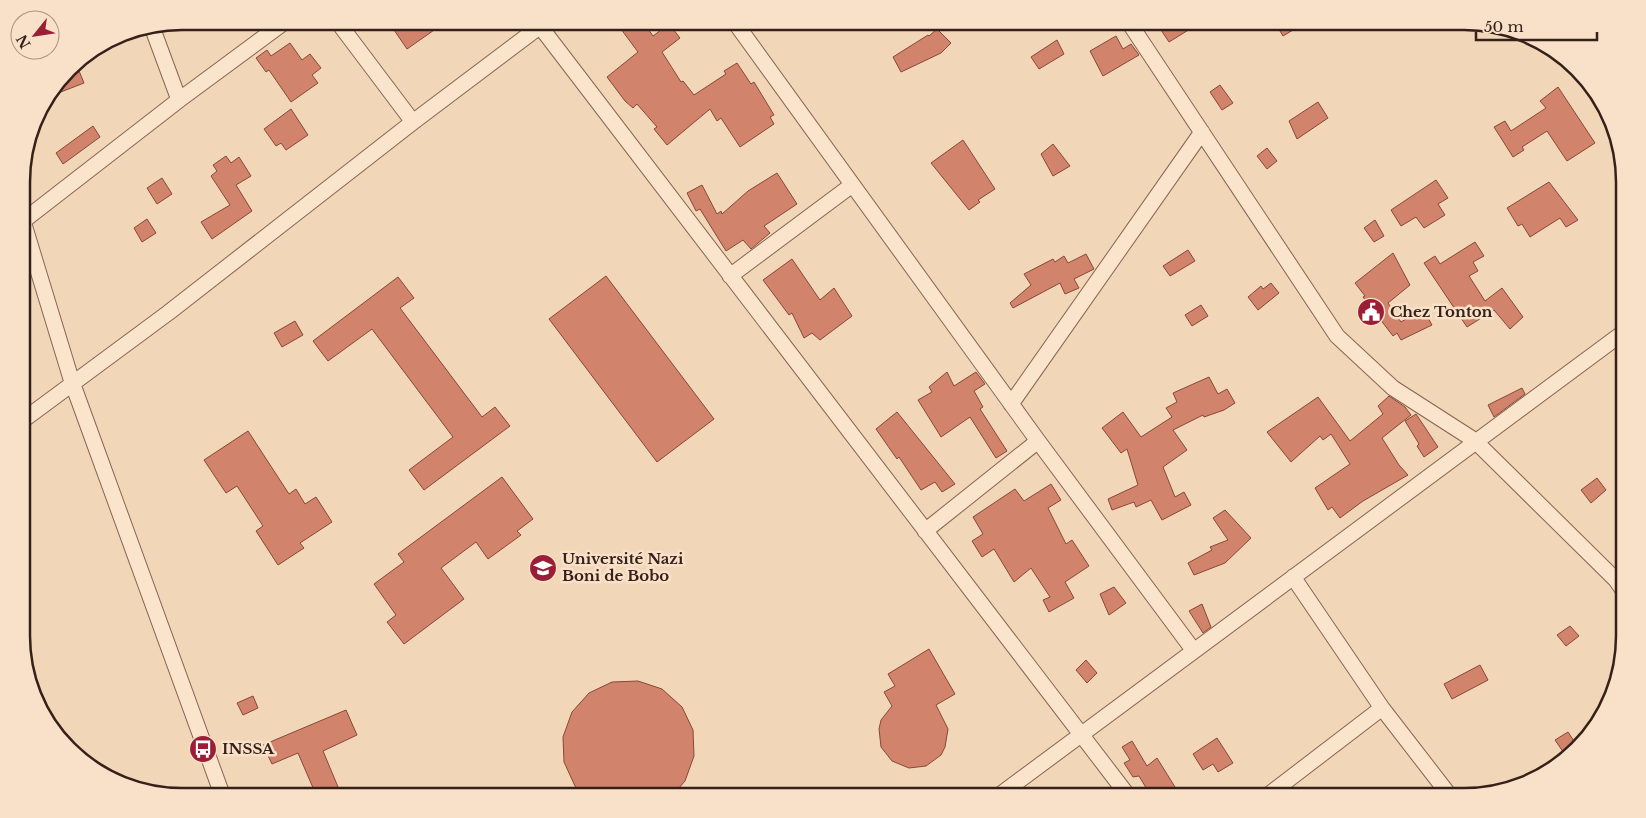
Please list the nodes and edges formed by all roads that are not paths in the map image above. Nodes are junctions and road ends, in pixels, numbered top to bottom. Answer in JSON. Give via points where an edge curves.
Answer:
{"nodes":[{"id":1,"x":274,"y":30,"type":"edge"},
{"id":2,"x":344,"y":30,"type":"edge"},
{"id":3,"x":532,"y":30,"type":"edge"},
{"id":4,"x":546,"y":30,"type":"edge"},
{"id":5,"x":740,"y":30,"type":"edge"},
{"id":6,"x":1134,"y":30,"type":"edge"},
{"id":7,"x":154,"y":33,"type":"edge"},
{"id":8,"x":179,"y":100,"type":"junction"},
{"id":9,"x":413,"y":122,"type":"junction"},
{"id":10,"x":1202,"y":132,"type":"junction"},
{"id":11,"x":852,"y":185,"type":"junction"},
{"id":12,"x":30,"y":213,"type":"edge"},
{"id":13,"x":30,"y":245,"type":"edge"},
{"id":14,"x":730,"y":276,"type":"junction"},
{"id":15,"x":1616,"y":338,"type":"edge"},
{"id":16,"x":72,"y":382,"type":"junction"},
{"id":17,"x":1011,"y":404,"type":"junction"},
{"id":18,"x":30,"y":415,"type":"edge"},
{"id":19,"x":1038,"y":441,"type":"junction"},
{"id":20,"x":1476,"y":442,"type":"junction"},
{"id":21,"x":926,"y":531,"type":"junction"},
{"id":22,"x":1294,"y":577,"type":"junction"},
{"id":23,"x":1616,"y":580,"type":"edge"},
{"id":24,"x":1194,"y":651,"type":"junction"},
{"id":25,"x":1382,"y":708,"type":"junction"},
{"id":26,"x":1081,"y":734,"type":"junction"},
{"id":27,"x":219,"y":788,"type":"edge"},
{"id":28,"x":1008,"y":788,"type":"edge"},
{"id":29,"x":1123,"y":788,"type":"edge"},
{"id":30,"x":1277,"y":788,"type":"edge"},
{"id":31,"x":1444,"y":788,"type":"edge"}],
"edges":[{"from":1,"to":8,"type":"street"},
{"from":2,"to":9,"type":"street"},
{"from":3,"to":9,"type":"street"},
{"from":4,"to":14,"type":"street"},
{"from":5,"to":11,"type":"street"},
{"from":6,"to":10,"type":"street"},
{"from":7,"to":8,"type":"street"},
{"from":8,"to":12,"type":"street"},
{"from":9,"to":16,"type":"street","via":[[168,313]]},
{"from":10,"to":17,"type":"street"},
{"from":10,"to":20,"type":"street","via":[[1337,336],[1393,388]]},
{"from":11,"to":14,"type":"street"},
{"from":11,"to":17,"type":"street"},
{"from":13,"to":16,"type":"street"},
{"from":14,"to":21,"type":"street"},
{"from":15,"to":20,"type":"street"},
{"from":16,"to":18,"type":"street"},
{"from":16,"to":27,"type":"street"},
{"from":17,"to":19,"type":"street"},
{"from":19,"to":21,"type":"street"},
{"from":19,"to":24,"type":"street"},
{"from":20,"to":22,"type":"street"},
{"from":20,"to":23,"type":"street"},
{"from":21,"to":26,"type":"street"},
{"from":22,"to":24,"type":"street"},
{"from":22,"to":25,"type":"street"},
{"from":24,"to":26,"type":"street"},
{"from":25,"to":30,"type":"street"},
{"from":25,"to":31,"type":"street"},
{"from":26,"to":28,"type":"street"},
{"from":26,"to":29,"type":"street"}]}
